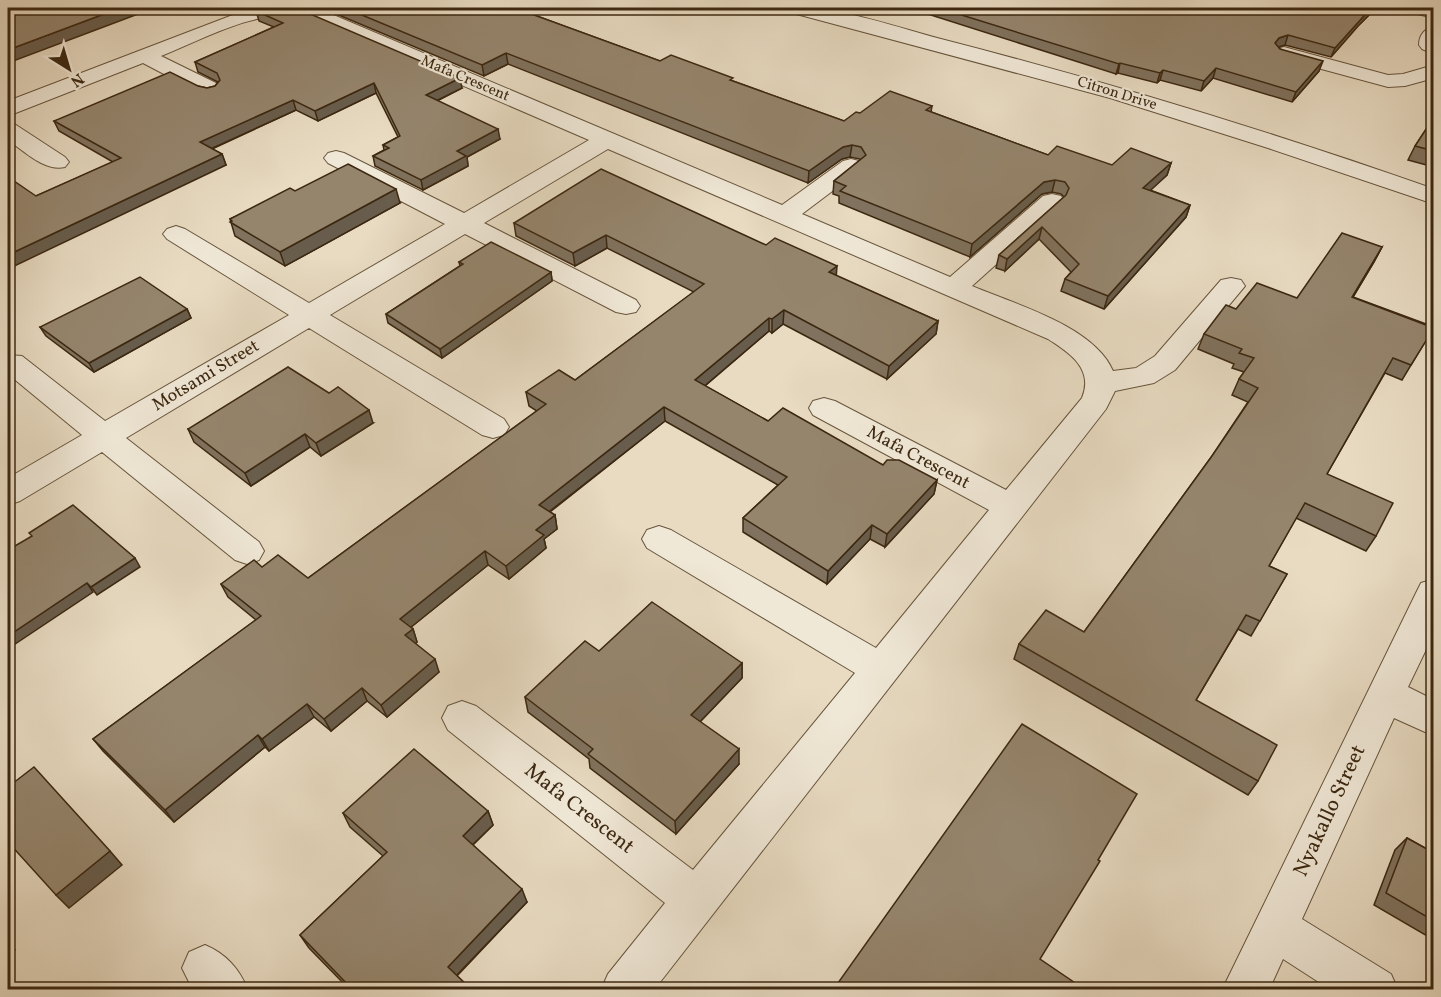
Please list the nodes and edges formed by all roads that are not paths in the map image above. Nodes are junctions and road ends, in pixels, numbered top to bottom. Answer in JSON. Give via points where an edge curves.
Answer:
{"nodes":[{"id":1,"x":796,"y":8,"type":"edge"},
{"id":2,"x":1416,"y":8,"type":"edge"},
{"id":3,"x":1434,"y":12,"type":"edge"},
{"id":4,"x":1434,"y":32,"type":"edge"},
{"id":5,"x":1434,"y":48,"type":"edge"},
{"id":6,"x":1284,"y":53,"type":"edge"},
{"id":7,"x":142,"y":55,"type":"junction"},
{"id":8,"x":1434,"y":71,"type":"edge"},
{"id":9,"x":210,"y":89,"type":"edge"},
{"id":10,"x":8,"y":109,"type":"edge"},
{"id":11,"x":8,"y":130,"type":"edge"},
{"id":12,"x":606,"y":140,"type":"junction"},
{"id":13,"x":336,"y":158,"type":"dead end"},
{"id":14,"x":57,"y":162,"type":"dead end"},
{"id":15,"x":851,"y":166,"type":"edge"},
{"id":16,"x":1434,"y":197,"type":"edge"},
{"id":17,"x":1052,"y":201,"type":"dead end"},
{"id":18,"x":783,"y":216,"type":"junction"},
{"id":19,"x":464,"y":223,"type":"junction"},
{"id":20,"x":176,"y":234,"type":"dead end"},
{"id":21,"x":1231,"y":286,"type":"dead end"},
{"id":22,"x":953,"y":288,"type":"junction"},
{"id":23,"x":626,"y":306,"type":"dead end"},
{"id":24,"x":309,"y":315,"type":"junction"},
{"id":25,"x":12,"y":363,"type":"dead end"},
{"id":26,"x":1101,"y":384,"type":"junction"},
{"id":27,"x":824,"y":408,"type":"dead end"},
{"id":28,"x":493,"y":427,"type":"dead end"},
{"id":29,"x":102,"y":437,"type":"junction"},
{"id":30,"x":8,"y":493,"type":"edge"},
{"id":31,"x":1011,"y":507,"type":"junction"},
{"id":32,"x":659,"y":539,"type":"dead end"},
{"id":33,"x":247,"y":551,"type":"dead end"},
{"id":34,"x":1434,"y":593,"type":"edge"},
{"id":35,"x":881,"y":670,"type":"junction"},
{"id":36,"x":1385,"y":694,"type":"junction"},
{"id":37,"x":462,"y":718,"type":"dead end"},
{"id":38,"x":1434,"y":719,"type":"edge"},
{"id":39,"x":696,"y":900,"type":"junction"},
{"id":40,"x":1274,"y":928,"type":"junction"},
{"id":41,"x":624,"y":990,"type":"edge"},
{"id":42,"x":1245,"y":990,"type":"edge"},
{"id":43,"x":1375,"y":990,"type":"edge"}],
"edges":[{"from":1,"to":16,"type":"street","name":"Citron Drive","via":[[1043,72],[1207,121]]},
{"from":2,"to":3,"type":"street"},
{"from":4,"to":5,"type":"street","via":[[1429,38]]},
{"from":6,"to":8,"type":"street","via":[[1388,81]]},
{"from":7,"to":9,"type":"street"},
{"from":7,"to":10,"type":"street","name":"Mafa Crescent"},
{"from":7,"to":12,"type":"street","name":"Mafa Crescent","via":[[252,12],[292,8],[310,12]]},
{"from":11,"to":14,"type":"street"},
{"from":12,"to":18,"type":"street","name":"Mafa Crescent"},
{"from":12,"to":19,"type":"street","name":"Motsami Street"},
{"from":13,"to":19,"type":"street"},
{"from":15,"to":18,"type":"street"},
{"from":17,"to":22,"type":"street"},
{"from":18,"to":22,"type":"street","name":"Mafa Crescent"},
{"from":19,"to":23,"type":"street"},
{"from":19,"to":24,"type":"street","name":"Motsami Street"},
{"from":20,"to":24,"type":"street"},
{"from":21,"to":26,"type":"street","via":[[1166,363],[1144,376]]},
{"from":22,"to":26,"type":"street","name":"Mafa Crescent","via":[[1058,333],[1082,348]]},
{"from":24,"to":28,"type":"street"},
{"from":24,"to":29,"type":"street","name":"Motsami Street"},
{"from":25,"to":29,"type":"street"},
{"from":26,"to":31,"type":"street","via":[[1095,402]]},
{"from":27,"to":31,"type":"street","name":"Mafa Crescent"},
{"from":29,"to":30,"type":"street","name":"Motsami Street"},
{"from":29,"to":33,"type":"street"},
{"from":31,"to":35,"type":"street"},
{"from":32,"to":35,"type":"street"},
{"from":34,"to":36,"type":"street","name":"Nyakallo Street"},
{"from":35,"to":39,"type":"street"},
{"from":36,"to":38,"type":"street"},
{"from":36,"to":40,"type":"street","name":"Nyakallo Street"},
{"from":37,"to":39,"type":"street","name":"Mafa Crescent"},
{"from":39,"to":41,"type":"street"},
{"from":40,"to":42,"type":"street","name":"Nyakallo Street"},
{"from":40,"to":43,"type":"street"}]}
